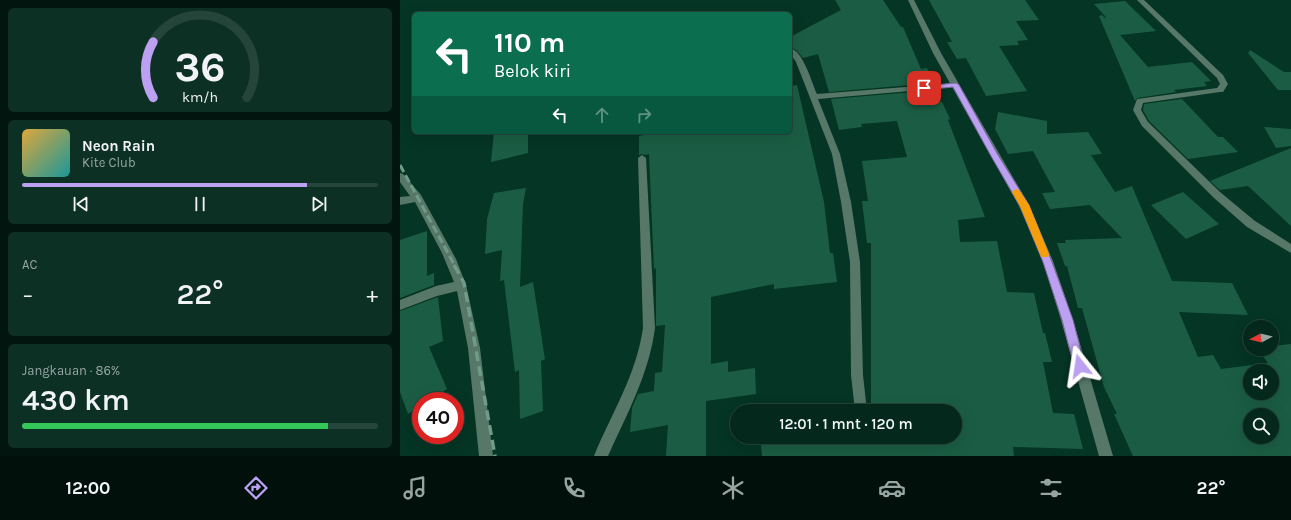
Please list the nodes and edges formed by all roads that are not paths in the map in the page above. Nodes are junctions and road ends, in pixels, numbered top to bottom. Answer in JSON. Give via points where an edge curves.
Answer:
{"nodes":[{"id":1,"x":911,"y":0,"type":"edge"},
{"id":2,"x":1140,"y":0,"type":"edge"},
{"id":3,"x":792,"y":51,"type":"edge"},
{"id":4,"x":956,"y":85,"type":"junction"},
{"id":5,"x":813,"y":97,"type":"junction"},
{"id":6,"x":642,"y":158,"type":"dead end"},
{"id":7,"x":400,"y":176,"type":"edge"},
{"id":8,"x":417,"y":197,"type":"junction"},
{"id":9,"x":400,"y":201,"type":"edge"},
{"id":10,"x":1291,"y":249,"type":"edge"},
{"id":11,"x":460,"y":284,"type":"junction"},
{"id":12,"x":400,"y":305,"type":"edge"},
{"id":13,"x":860,"y":404,"type":"edge"},
{"id":14,"x":486,"y":456,"type":"edge"},
{"id":15,"x":601,"y":456,"type":"edge"},
{"id":16,"x":1106,"y":456,"type":"edge"}],
"edges":[{"from":1,"to":4,"type":"street"},
{"from":2,"to":10,"type":"street","via":[[1220,77],[1224,84],[1220,90],[1140,101],[1137,110],[1145,124],[1168,150],[1217,195],[1251,224]]},
{"from":3,"to":5,"type":"street","via":[[800,62]]},
{"from":4,"to":5,"type":"street"},
{"from":4,"to":16,"type":"street","via":[[1024,205],[1048,262]]},
{"from":5,"to":13,"type":"street","via":[[836,154],[846,202],[855,262],[857,375]]},
{"from":6,"to":15,"type":"street","via":[[648,345],[643,363]]},
{"from":7,"to":8,"type":"street"},
{"from":8,"to":9,"type":"street"},
{"from":8,"to":11,"type":"street","via":[[449,255]]},
{"from":11,"to":12,"type":"street"},
{"from":11,"to":14,"type":"street","via":[[474,346]]}]}
